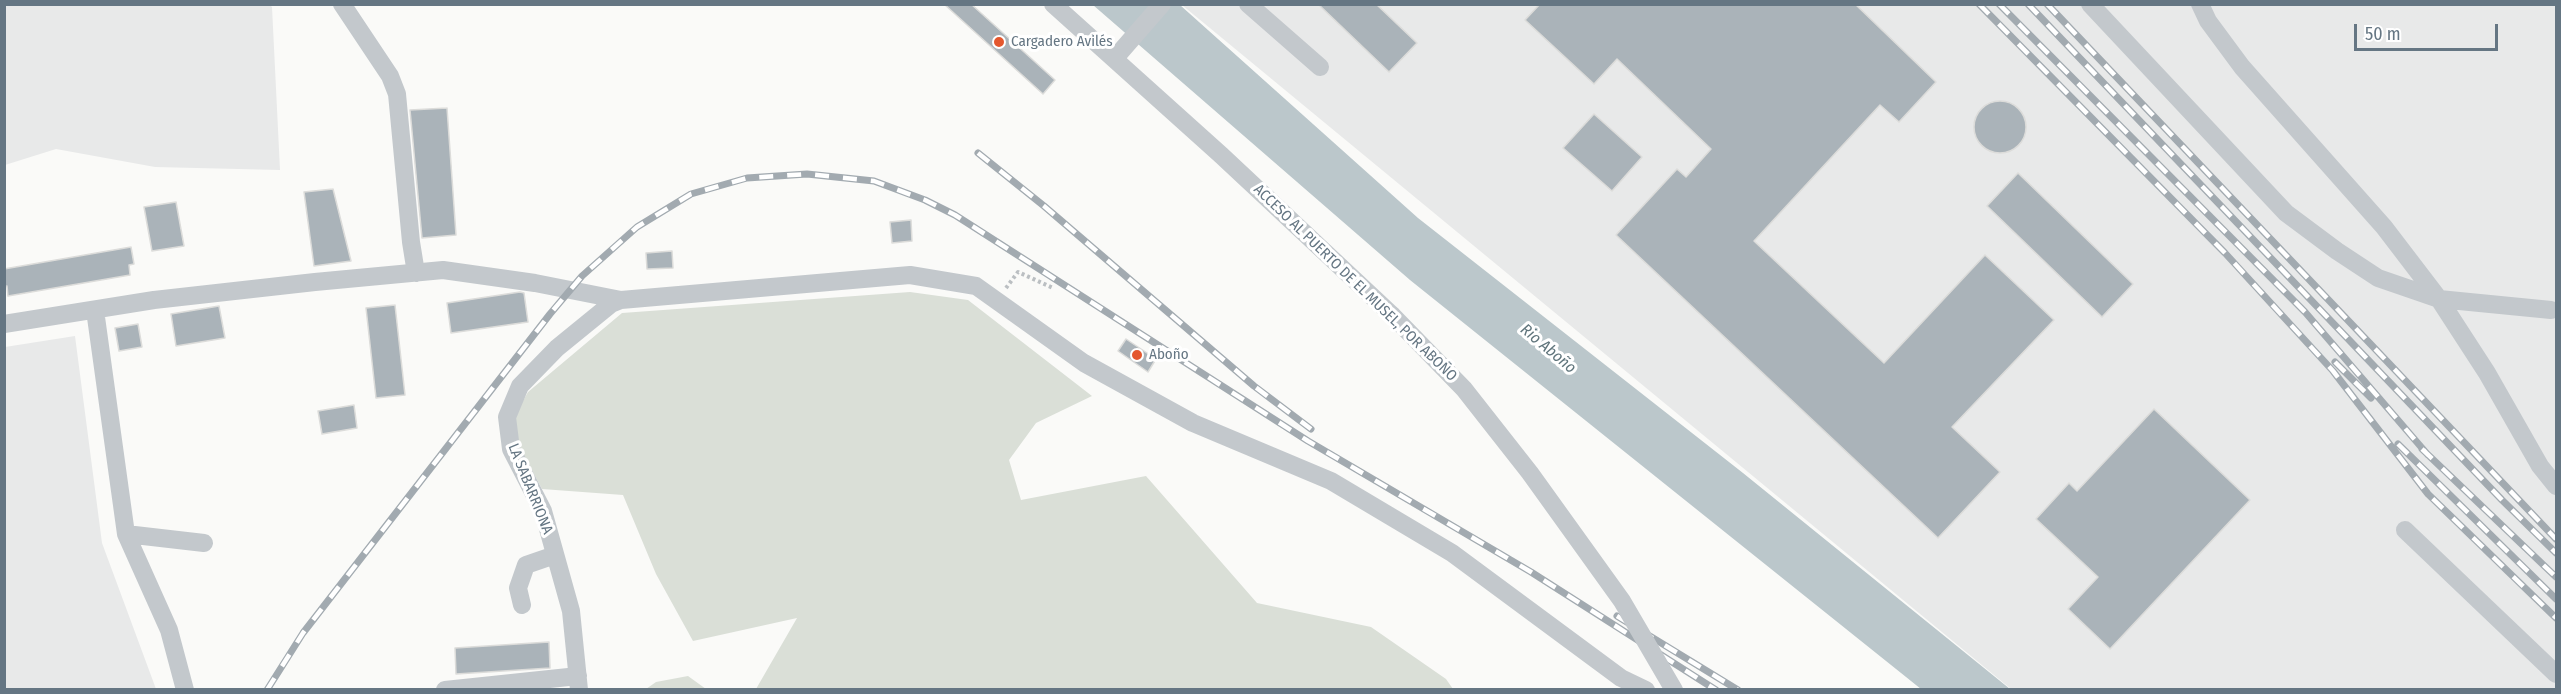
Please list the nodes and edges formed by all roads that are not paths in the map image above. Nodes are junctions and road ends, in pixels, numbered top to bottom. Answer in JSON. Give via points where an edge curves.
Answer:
{"nodes":[{"id":1,"x":342,"y":4,"type":"edge"},
{"id":2,"x":1053,"y":4,"type":"edge"},
{"id":3,"x":1162,"y":4,"type":"edge"},
{"id":4,"x":1248,"y":4,"type":"edge"},
{"id":5,"x":2090,"y":4,"type":"edge"},
{"id":6,"x":2200,"y":4,"type":"edge"},
{"id":7,"x":1119,"y":52,"type":"junction"},
{"id":8,"x":1320,"y":67,"type":"dead end"},
{"id":9,"x":416,"y":273,"type":"junction"},
{"id":10,"x":2439,"y":299,"type":"junction"},
{"id":11,"x":621,"y":300,"type":"junction"},
{"id":12,"x":2551,"y":309,"type":"dead end"},
{"id":13,"x":95,"y":310,"type":"junction"},
{"id":14,"x":4,"y":324,"type":"edge"},
{"id":15,"x":2556,"y":486,"type":"edge"},
{"id":16,"x":2405,"y":530,"type":"dead end"},
{"id":17,"x":126,"y":534,"type":"junction"},
{"id":18,"x":204,"y":543,"type":"dead end"},
{"id":19,"x":555,"y":555,"type":"junction"},
{"id":20,"x":522,"y":605,"type":"dead end"},
{"id":21,"x":2556,"y":674,"type":"edge"},
{"id":22,"x":579,"y":683,"type":"edge"},
{"id":23,"x":473,"y":688,"type":"edge"},
{"id":24,"x":185,"y":690,"type":"edge"},
{"id":25,"x":445,"y":690,"type":"edge"},
{"id":26,"x":1646,"y":690,"type":"edge"},
{"id":27,"x":1674,"y":690,"type":"edge"}],
"edges":[{"from":1,"to":9,"type":"street","via":[[390,76],[397,94]]},
{"from":2,"to":7,"type":"street","name":"ACCESO AL PUERTO DE EL MUSEL, POR ABOÑO"},
{"from":3,"to":7,"type":"street"},
{"from":4,"to":8,"type":"street"},
{"from":5,"to":10,"type":"street","via":[[2286,213],[2378,278]]},
{"from":6,"to":10,"type":"street","via":[[2242,67],[2384,227]]},
{"from":7,"to":27,"type":"street","name":"ACCESO AL PUERTO DE EL MUSEL, POR ABOÑO","bridge":true,"via":[[1464,389],[1622,601]]},
{"from":9,"to":11,"type":"street","via":[[442,270]]},
{"from":9,"to":13,"type":"street","via":[[177,297]]},
{"from":10,"to":12,"type":"street"},
{"from":10,"to":15,"type":"street"},
{"from":11,"to":19,"type":"street","name":"LA SABARRIONA","via":[[549,356],[520,386],[507,417],[511,449],[543,512]]},
{"from":11,"to":26,"type":"street","via":[[910,275],[976,286],[1084,363],[1183,417],[1331,481],[1452,553],[1621,678]]},
{"from":13,"to":14,"type":"street"},
{"from":13,"to":17,"type":"street"},
{"from":16,"to":21,"type":"street"},
{"from":17,"to":18,"type":"street"},
{"from":17,"to":24,"type":"street","via":[[169,630]]},
{"from":19,"to":20,"type":"street","via":[[526,565],[518,588]]},
{"from":19,"to":22,"type":"street","name":"LA SABARRIONA","via":[[571,611]]},
{"from":22,"to":23,"type":"street"},
{"from":23,"to":25,"type":"street"}]}
